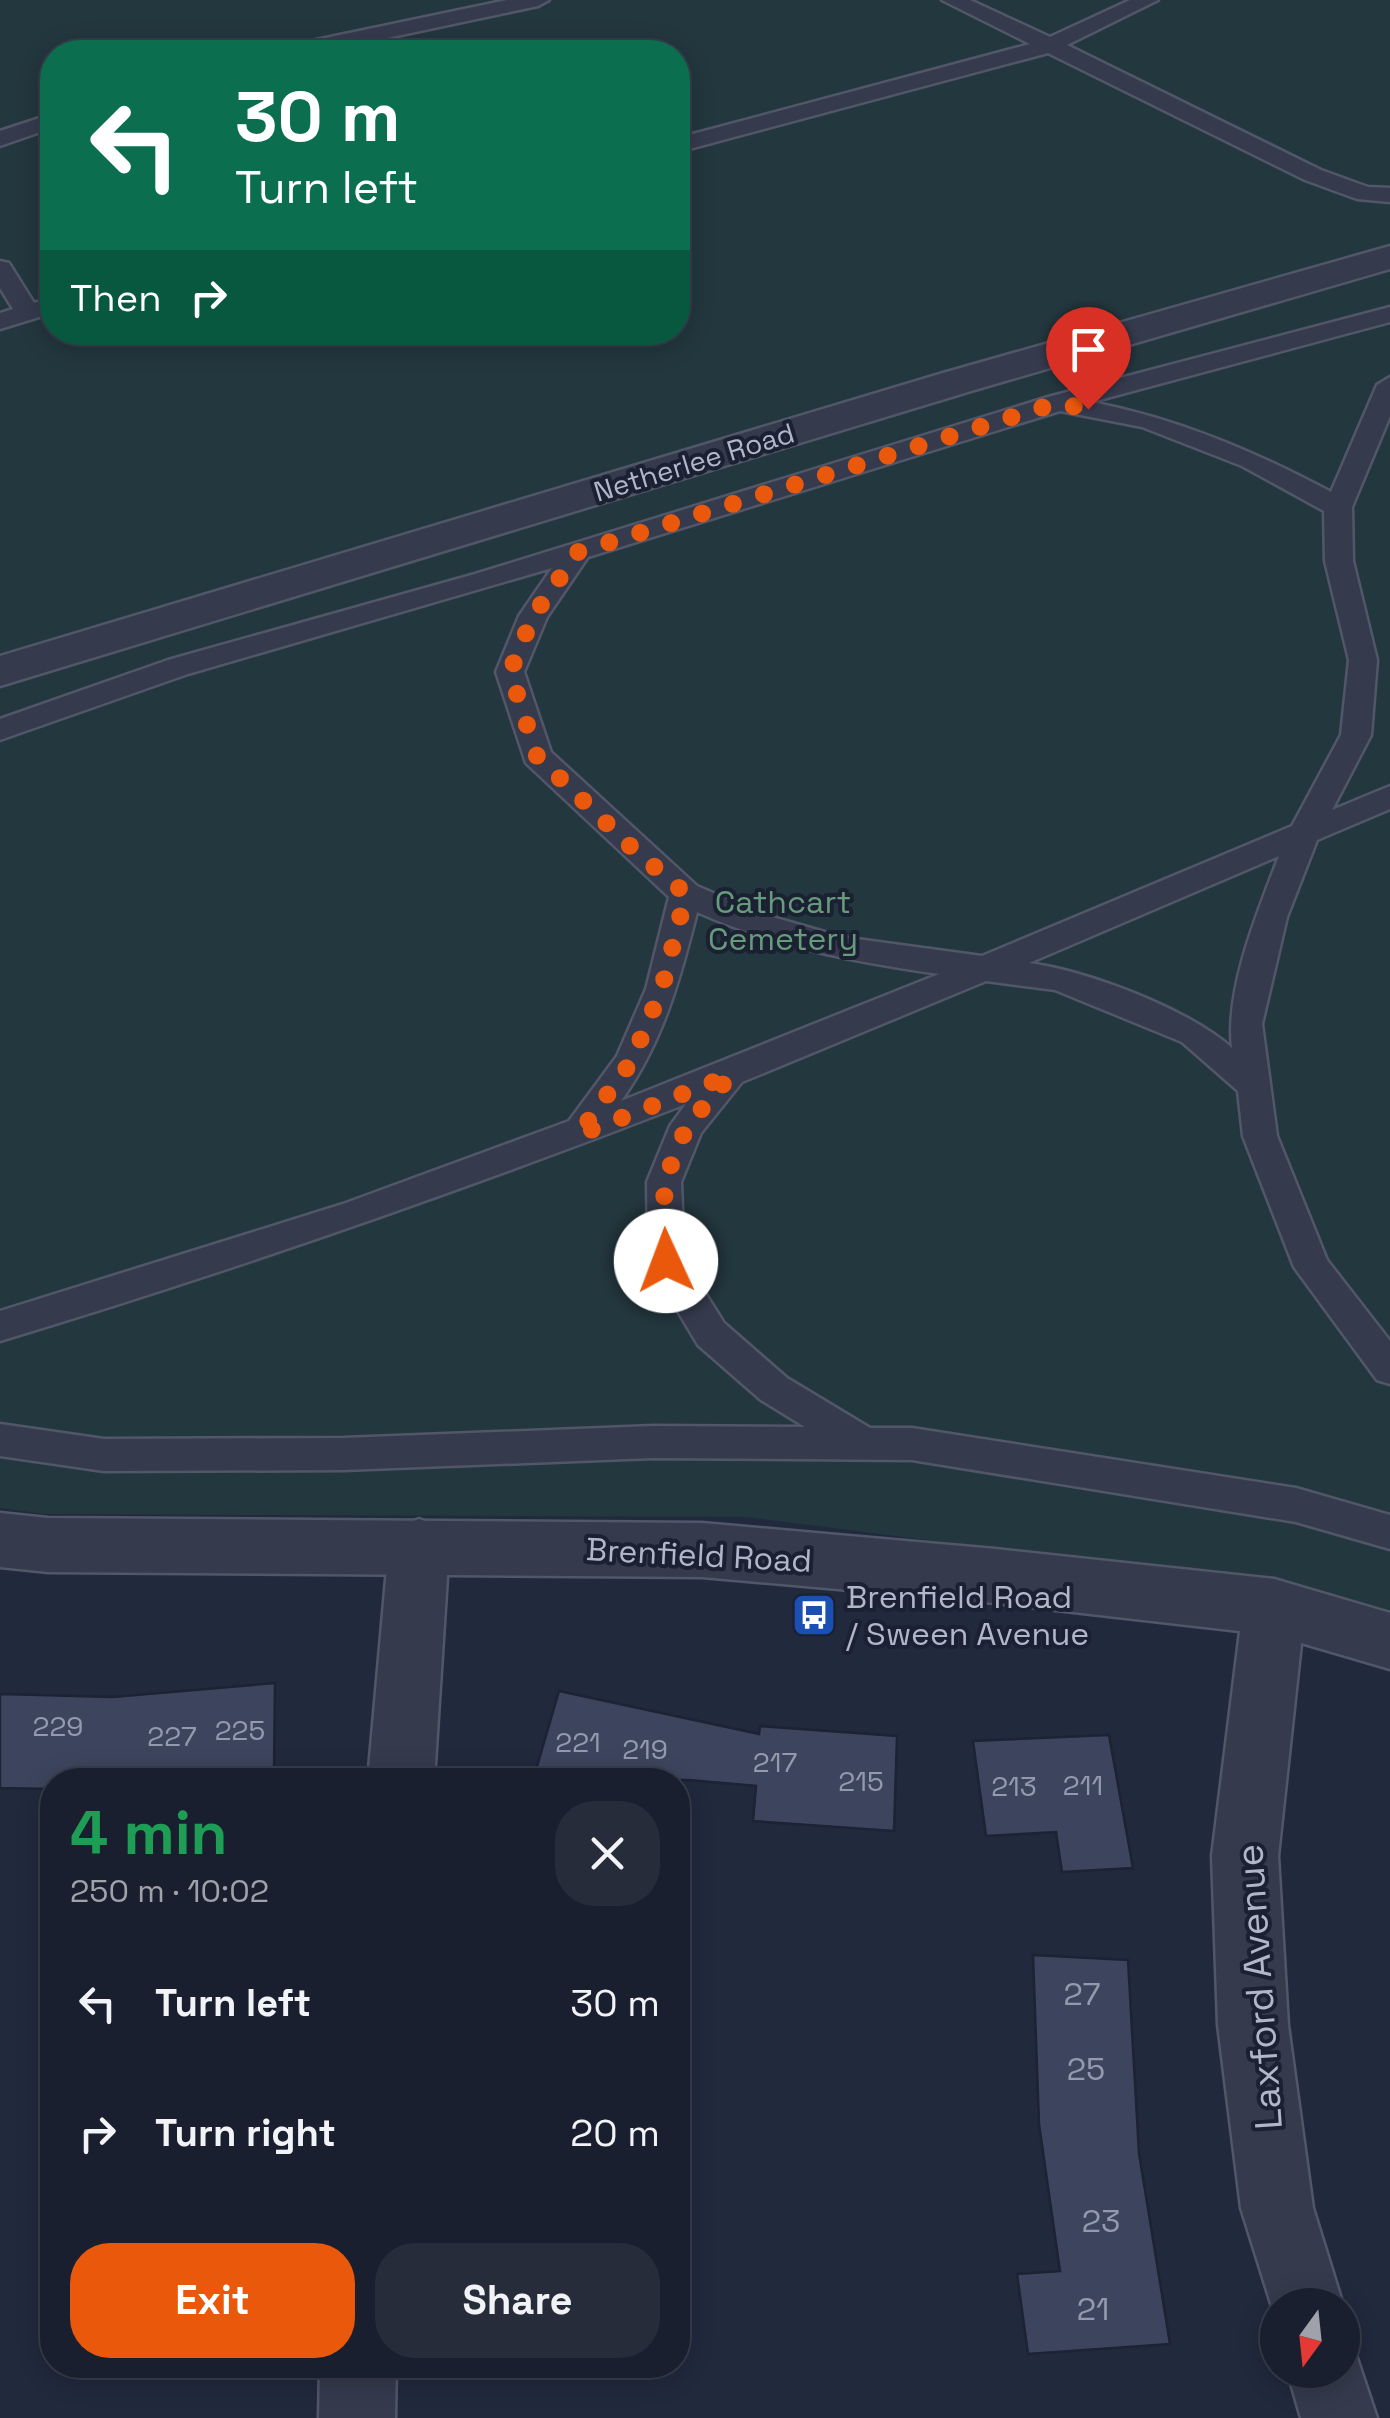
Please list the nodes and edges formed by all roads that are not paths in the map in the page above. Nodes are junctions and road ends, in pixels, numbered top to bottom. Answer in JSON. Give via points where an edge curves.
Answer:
{"nodes":[{"id":1,"x":538,"y":0,"type":"edge"},
{"id":2,"x":953,"y":0,"type":"edge"},
{"id":3,"x":1147,"y":0,"type":"edge"},
{"id":4,"x":349,"y":40,"type":"edge"},
{"id":5,"x":1048,"y":46,"type":"junction"},
{"id":6,"x":40,"y":124,"type":"edge"},
{"id":7,"x":0,"y":139,"type":"edge"},
{"id":8,"x":690,"y":142,"type":"edge"},
{"id":9,"x":1390,"y":195,"type":"edge"},
{"id":10,"x":1390,"y":257,"type":"edge"},
{"id":11,"x":0,"y":268,"type":"edge"},
{"id":12,"x":40,"y":308,"type":"edge"},
{"id":13,"x":27,"y":312,"type":"junction"},
{"id":14,"x":1390,"y":314,"type":"edge"},
{"id":15,"x":0,"y":321,"type":"edge"},
{"id":16,"x":1390,"y":385,"type":"edge"},
{"id":17,"x":1057,"y":403,"type":"junction"},
{"id":18,"x":1338,"y":506,"type":"junction"},
{"id":19,"x":578,"y":552,"type":"junction"},
{"id":20,"x":0,"y":670,"type":"edge"},
{"id":21,"x":0,"y":730,"type":"edge"},
{"id":22,"x":1390,"y":797,"type":"edge"},
{"id":23,"x":1304,"y":833,"type":"junction"},
{"id":24,"x":686,"y":894,"type":"junction"},
{"id":25,"x":986,"y":968,"type":"junction"},
{"id":26,"x":731,"y":1075,"type":"junction"},
{"id":27,"x":1254,"y":1086,"type":"junction"},
{"id":28,"x":578,"y":1135,"type":"junction"},
{"id":29,"x":0,"y":1326,"type":"edge"},
{"id":30,"x":1390,"y":1369,"type":"edge"},
{"id":31,"x":0,"y":1440,"type":"edge"},
{"id":32,"x":864,"y":1444,"type":"junction"},
{"id":33,"x":1390,"y":1532,"type":"edge"},
{"id":34,"x":0,"y":1540,"type":"edge"},
{"id":35,"x":419,"y":1546,"type":"junction"},
{"id":36,"x":1274,"y":1607,"type":"junction"},
{"id":37,"x":1390,"y":1642,"type":"edge"},
{"id":38,"x":402,"y":1768,"type":"edge"},
{"id":39,"x":1301,"y":2288,"type":"edge"},
{"id":40,"x":358,"y":2378,"type":"edge"},
{"id":41,"x":1330,"y":2388,"type":"edge"},
{"id":42,"x":357,"y":2418,"type":"edge"},
{"id":43,"x":1339,"y":2418,"type":"edge"}],
"edges":[{"from":1,"to":4,"type":"lane"},
{"from":2,"to":5,"type":"lane"},
{"from":3,"to":5,"type":"lane"},
{"from":5,"to":8,"type":"lane"},
{"from":5,"to":9,"type":"lane","via":[[1313,175],[1365,194]]},
{"from":6,"to":7,"type":"lane"},
{"from":10,"to":20,"type":"street","name":"Netherlee Road"},
{"from":11,"to":13,"type":"lane"},
{"from":12,"to":13,"type":"lane"},
{"from":13,"to":15,"type":"lane"},
{"from":14,"to":17,"type":"lane"},
{"from":16,"to":18,"type":"lane"},
{"from":17,"to":18,"type":"lane","via":[[1166,428],[1251,460]]},
{"from":17,"to":19,"type":"lane"},
{"from":18,"to":23,"type":"lane","via":[[1339,561],[1363,660],[1356,735]]},
{"from":19,"to":21,"type":"lane","via":[[178,667]]},
{"from":19,"to":24,"type":"lane","via":[[533,616],[510,672],[537,756]]},
{"from":22,"to":23,"type":"lane"},
{"from":23,"to":25,"type":"lane"},
{"from":23,"to":27,"type":"lane","via":[[1271,917],[1246,1024]]},
{"from":24,"to":25,"type":"lane","via":[[752,923],[842,949]]},
{"from":24,"to":28,"type":"lane","via":[[662,988],[631,1062]]},
{"from":25,"to":26,"type":"lane"},
{"from":25,"to":27,"type":"lane","via":[[1060,979],[1194,1033]]},
{"from":26,"to":28,"type":"lane"},
{"from":26,"to":32,"type":"lane","via":[[687,1126],[664,1182],[666,1261],[711,1334],[774,1388]]},
{"from":27,"to":30,"type":"lane","via":[[1260,1136],[1312,1267]]},
{"from":28,"to":29,"type":"lane"},
{"from":31,"to":32,"type":"lane","via":[[104,1455],[653,1442]]},
{"from":32,"to":33,"type":"lane","via":[[912,1444],[1122,1474],[1296,1505]]},
{"from":34,"to":35,"type":"street","name":"Brenfield Road"},
{"from":35,"to":36,"type":"street","name":"Brenfield Road","via":[[702,1550]]},
{"from":35,"to":38,"type":"street"},
{"from":36,"to":37,"type":"street","name":"Brenfield Road"},
{"from":36,"to":39,"type":"street","name":"Laxford Avenue","via":[[1246,1875],[1253,2025],[1277,2208]]},
{"from":40,"to":42,"type":"street"},
{"from":41,"to":43,"type":"street"}]}
